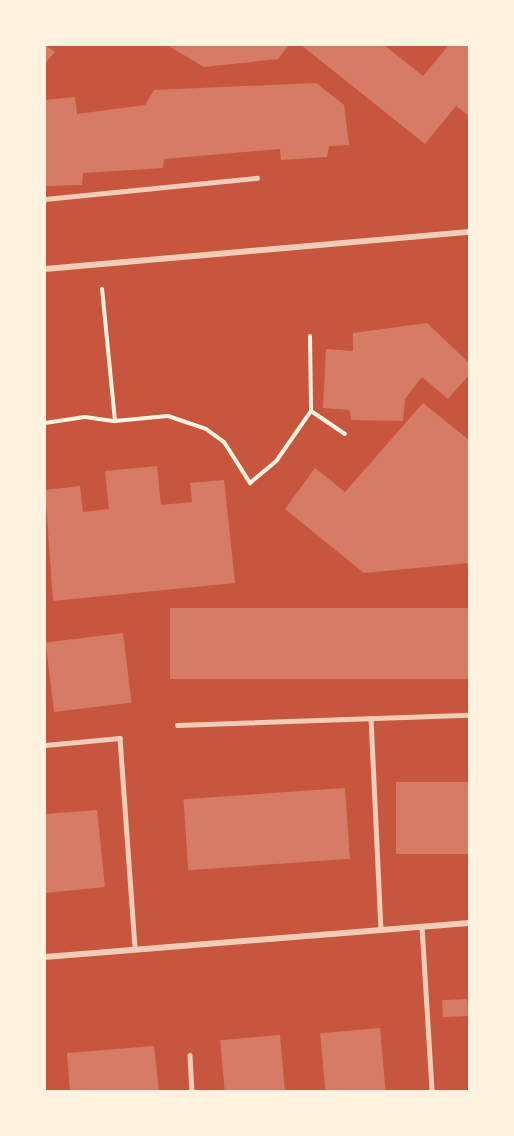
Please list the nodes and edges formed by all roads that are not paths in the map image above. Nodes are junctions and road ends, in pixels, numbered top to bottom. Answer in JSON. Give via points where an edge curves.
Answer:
{"nodes":[{"id":1,"x":257,"y":178,"type":"dead end"},
{"id":2,"x":45,"y":199,"type":"edge"},
{"id":3,"x":469,"y":232,"type":"edge"},
{"id":4,"x":45,"y":269,"type":"edge"},
{"id":5,"x":469,"y":715,"type":"edge"},
{"id":6,"x":371,"y":718,"type":"junction"},
{"id":7,"x":177,"y":725,"type":"dead end"},
{"id":8,"x":45,"y":745,"type":"edge"},
{"id":9,"x":469,"y":923,"type":"edge"},
{"id":10,"x":422,"y":926,"type":"junction"},
{"id":11,"x":381,"y":929,"type":"junction"},
{"id":12,"x":135,"y":947,"type":"junction"},
{"id":13,"x":45,"y":957,"type":"edge"},
{"id":14,"x":190,"y":1055,"type":"dead end"},
{"id":15,"x":192,"y":1091,"type":"edge"},
{"id":16,"x":432,"y":1091,"type":"edge"}],
"edges":[{"from":1,"to":2,"type":"lane"},
{"from":3,"to":4,"type":"street"},
{"from":5,"to":6,"type":"lane"},
{"from":6,"to":7,"type":"lane"},
{"from":6,"to":11,"type":"lane"},
{"from":8,"to":12,"type":"lane","via":[[120,738]]},
{"from":9,"to":10,"type":"street"},
{"from":10,"to":11,"type":"street"},
{"from":10,"to":16,"type":"lane"},
{"from":11,"to":12,"type":"street"},
{"from":12,"to":13,"type":"street"},
{"from":14,"to":15,"type":"lane"}]}
